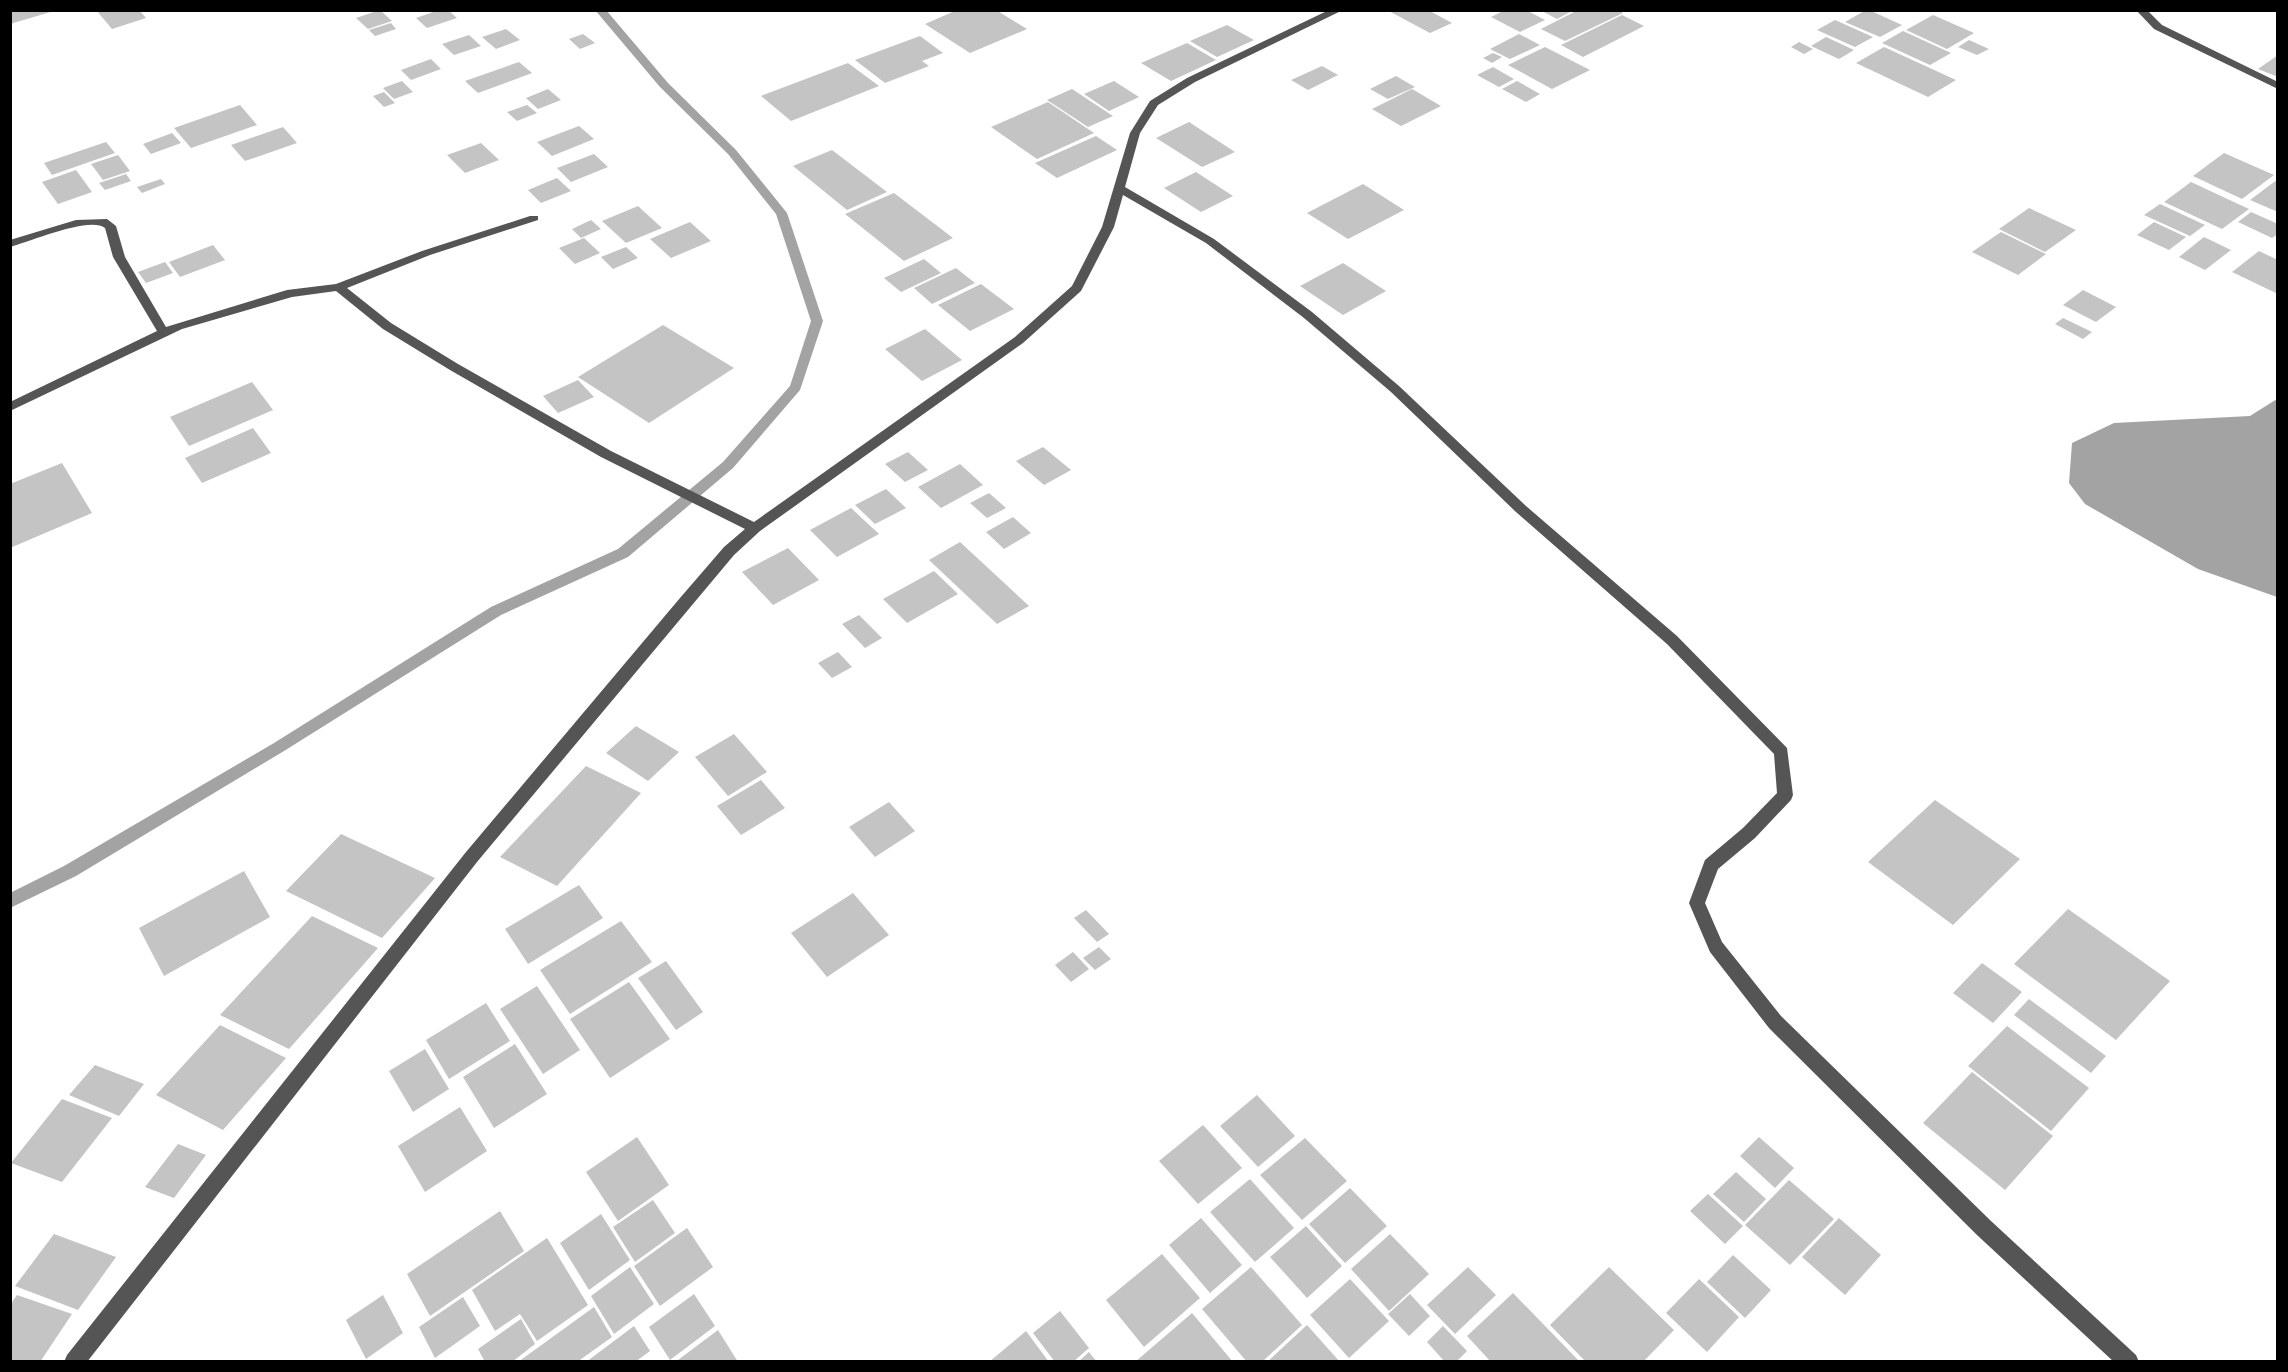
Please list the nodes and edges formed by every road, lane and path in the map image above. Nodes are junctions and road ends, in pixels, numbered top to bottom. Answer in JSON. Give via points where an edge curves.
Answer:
{"nodes":[{"id":1,"x":1338,"y":10,"type":"edge"},
{"id":2,"x":2141,"y":10,"type":"edge"},
{"id":3,"x":2277,"y":86,"type":"edge"},
{"id":4,"x":1119,"y":188,"type":"junction"},
{"id":5,"x":534,"y":218,"type":"dead end"},
{"id":6,"x":10,"y":244,"type":"edge"},
{"id":7,"x":338,"y":287,"type":"junction"},
{"id":8,"x":164,"y":333,"type":"junction"},
{"id":9,"x":10,"y":407,"type":"edge"},
{"id":10,"x":755,"y":528,"type":"junction"},
{"id":11,"x":74,"y":1362,"type":"edge"},
{"id":12,"x":2128,"y":1362,"type":"edge"}],
"edges":[{"from":1,"to":4,"type":"street","via":[[1191,80],[1154,103],[1135,134]]},
{"from":2,"to":3,"type":"street","via":[[2158,27]]},
{"from":4,"to":10,"type":"street","via":[[1108,227],[1077,288],[1018,340]]},
{"from":4,"to":12,"type":"street","via":[[1210,241],[1308,315],[1395,389],[1521,509],[1671,640],[1782,752],[1785,795],[1711,865],[1697,903],[1716,947],[1775,1022],[1984,1228]]},
{"from":5,"to":7,"type":"street"},
{"from":6,"to":8,"type":"street","via":[[76,223],[103,221],[110,226],[119,257]]},
{"from":7,"to":8,"type":"street","via":[[291,293]]},
{"from":7,"to":10,"type":"street","via":[[387,326],[454,368],[606,454]]},
{"from":8,"to":9,"type":"street"},
{"from":10,"to":11,"type":"street","via":[[729,551],[576,728]]}]}
